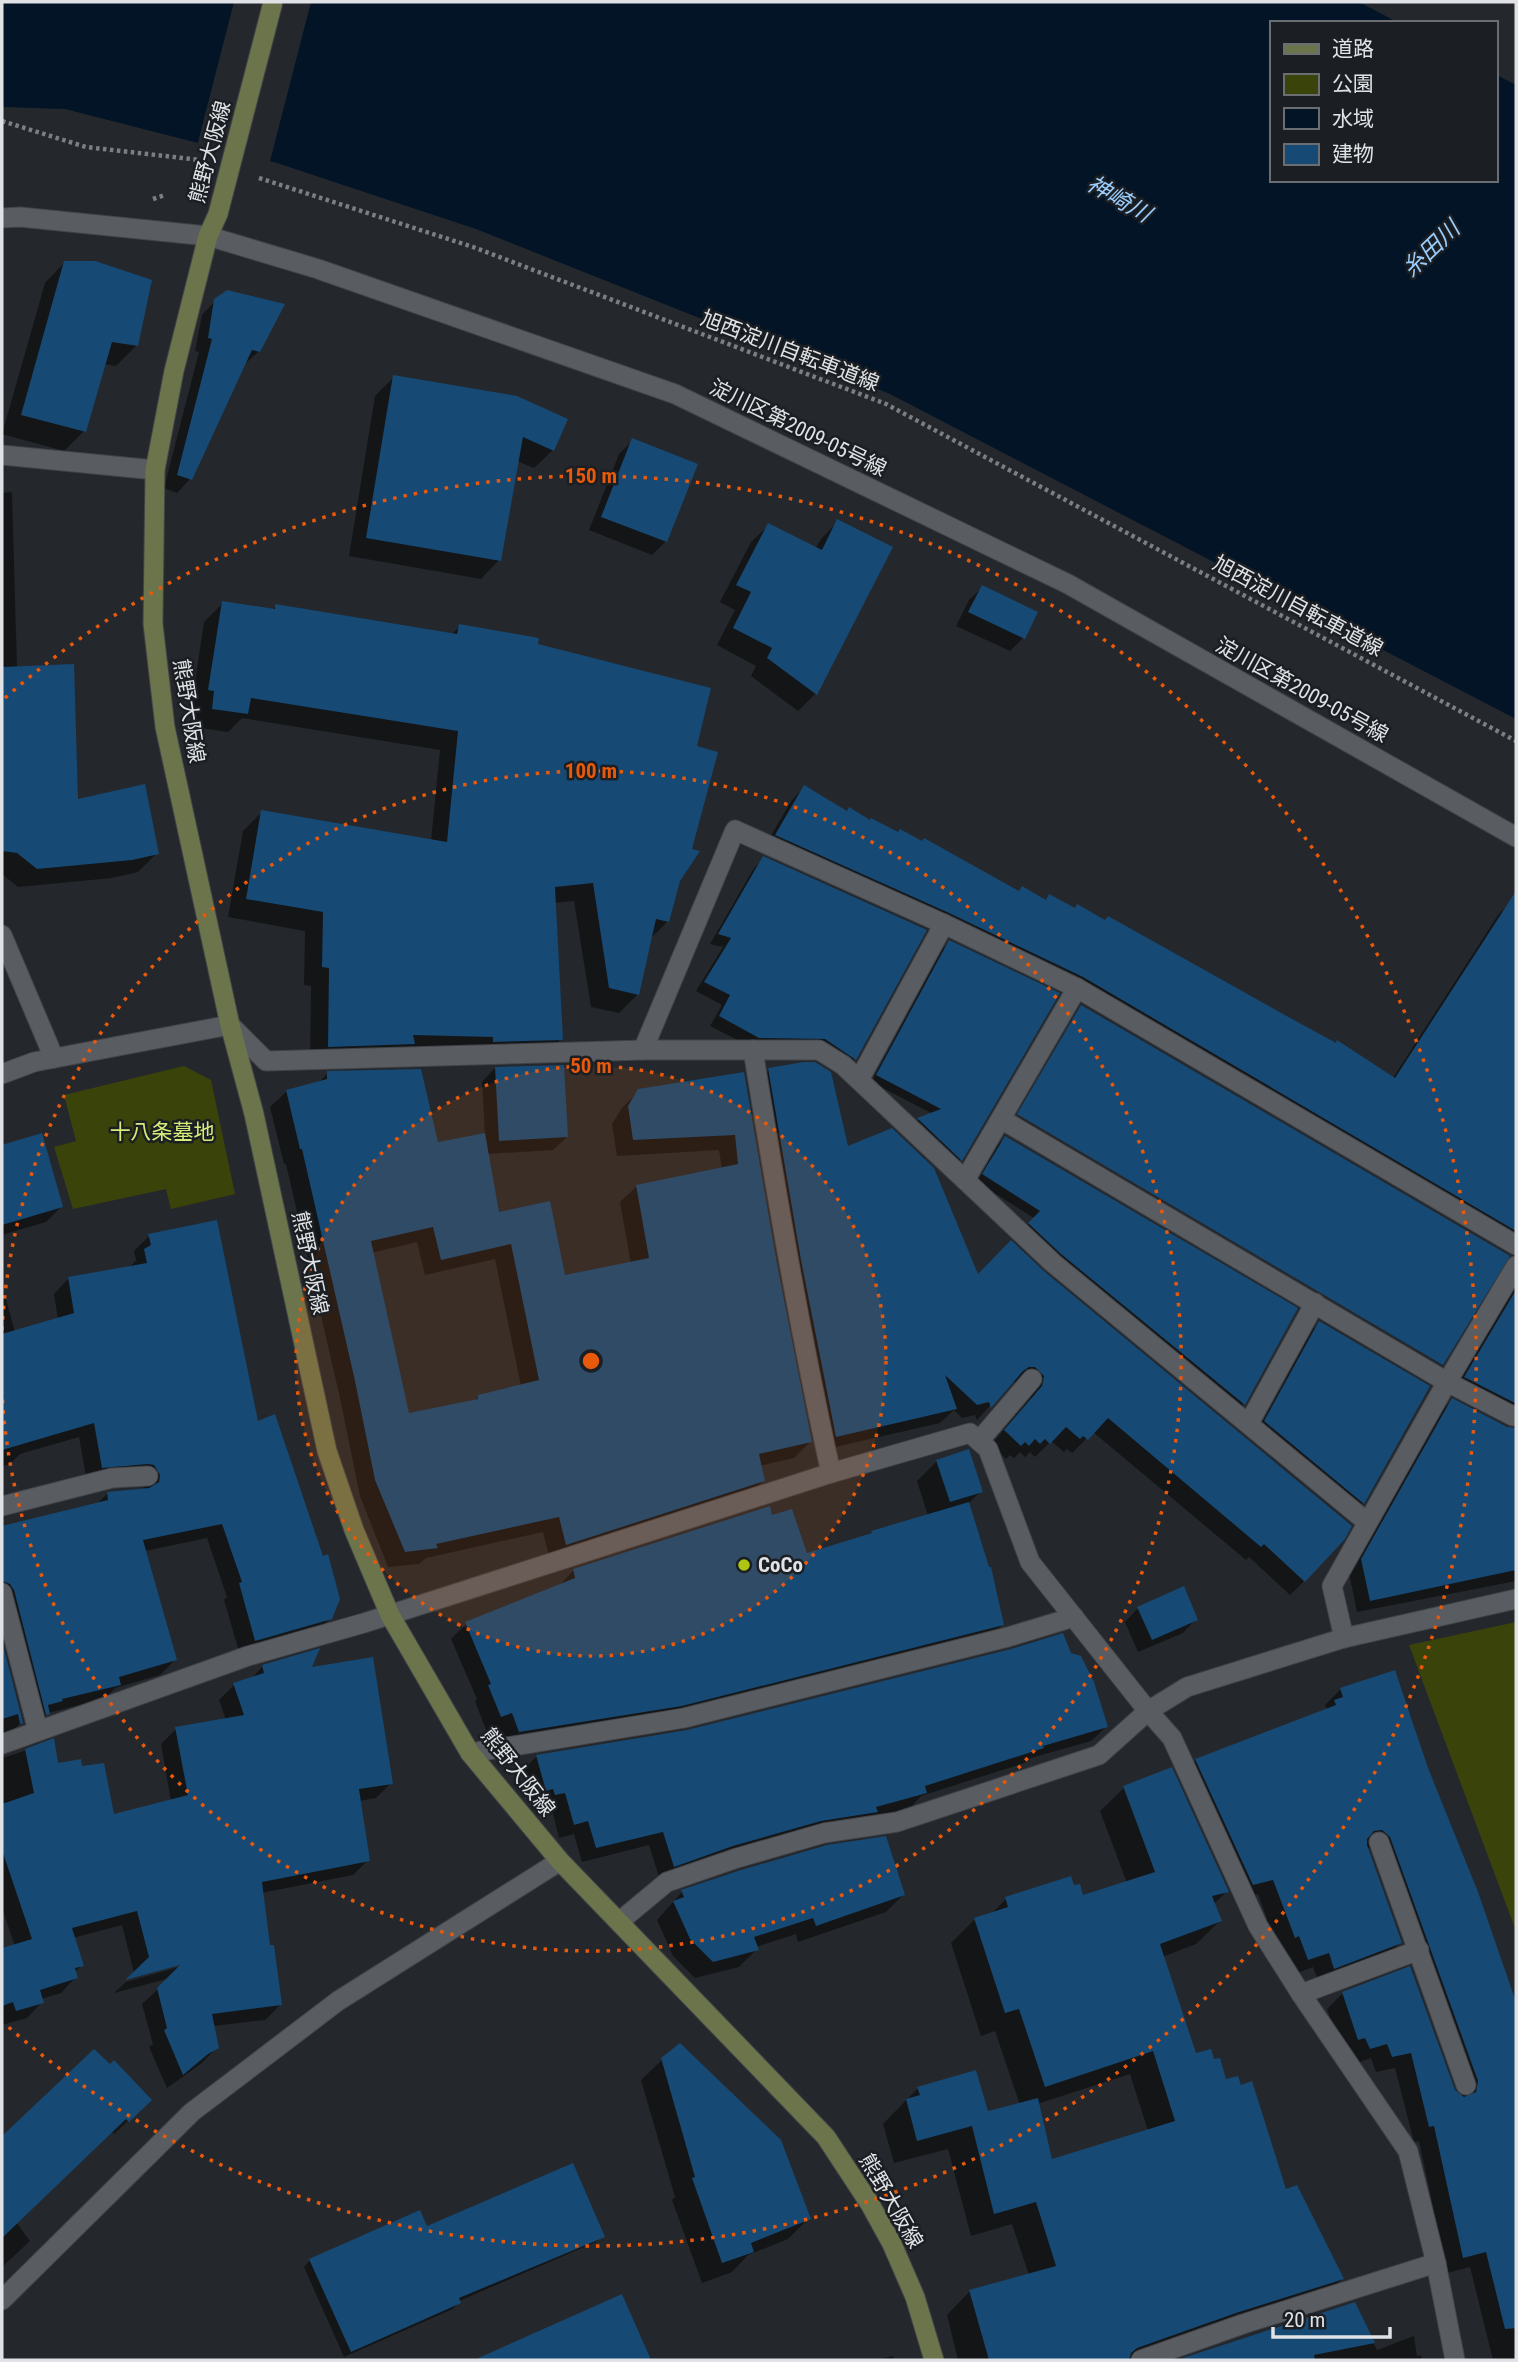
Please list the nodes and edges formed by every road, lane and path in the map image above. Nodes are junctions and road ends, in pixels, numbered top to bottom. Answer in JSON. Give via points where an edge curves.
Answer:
{"nodes":[{"id":1,"x":273,"y":2,"type":"edge"},
{"id":2,"x":2,"y":121,"type":"edge"},
{"id":3,"x":207,"y":161,"type":"dead end"},
{"id":4,"x":247,"y":174,"type":"dead end"},
{"id":5,"x":2,"y":218,"type":"edge"},
{"id":6,"x":208,"y":236,"type":"junction"},
{"id":7,"x":2,"y":455,"type":"edge"},
{"id":8,"x":155,"y":470,"type":"junction"},
{"id":9,"x":1516,"y":741,"type":"edge"},
{"id":10,"x":1516,"y":837,"type":"edge"},
{"id":11,"x":944,"y":924,"type":"junction"},
{"id":12,"x":2,"y":934,"type":"edge"},
{"id":13,"x":1077,"y":988,"type":"junction"},
{"id":14,"x":230,"y":1025,"type":"junction"},
{"id":15,"x":643,"y":1050,"type":"junction"},
{"id":16,"x":753,"y":1050,"type":"junction"},
{"id":17,"x":54,"y":1058,"type":"junction"},
{"id":18,"x":2,"y":1074,"type":"edge"},
{"id":19,"x":859,"y":1080,"type":"junction"},
{"id":20,"x":1001,"y":1119,"type":"junction"},
{"id":21,"x":965,"y":1180,"type":"junction"},
{"id":22,"x":1516,"y":1245,"type":"edge"},
{"id":23,"x":1516,"y":1266,"type":"edge"},
{"id":24,"x":1315,"y":1303,"type":"junction"},
{"id":25,"x":1032,"y":1379,"type":"dead end"},
{"id":26,"x":1447,"y":1382,"type":"junction"},
{"id":27,"x":1516,"y":1415,"type":"edge"},
{"id":28,"x":1249,"y":1423,"type":"junction"},
{"id":29,"x":979,"y":1441,"type":"junction"},
{"id":30,"x":831,"y":1473,"type":"junction"},
{"id":31,"x":148,"y":1476,"type":"dead end"},
{"id":32,"x":2,"y":1506,"type":"edge"},
{"id":33,"x":1367,"y":1522,"type":"junction"},
{"id":34,"x":2,"y":1593,"type":"edge"},
{"id":35,"x":1516,"y":1599,"type":"edge"},
{"id":36,"x":390,"y":1615,"type":"junction"},
{"id":37,"x":1074,"y":1617,"type":"junction"},
{"id":38,"x":1344,"y":1637,"type":"junction"},
{"id":39,"x":1148,"y":1711,"type":"junction"},
{"id":40,"x":38,"y":1731,"type":"junction"},
{"id":41,"x":2,"y":1744,"type":"edge"},
{"id":42,"x":470,"y":1753,"type":"junction"},
{"id":43,"x":1379,"y":1842,"type":"dead end"},
{"id":44,"x":560,"y":1861,"type":"junction"},
{"id":45,"x":620,"y":1921,"type":"junction"},
{"id":46,"x":1419,"y":1950,"type":"junction"},
{"id":47,"x":1301,"y":1994,"type":"junction"},
{"id":48,"x":1466,"y":2085,"type":"dead end"},
{"id":49,"x":1436,"y":2263,"type":"junction"},
{"id":50,"x":2,"y":2300,"type":"edge"},
{"id":51,"x":934,"y":2360,"type":"edge"},
{"id":52,"x":1141,"y":2360,"type":"edge"},
{"id":53,"x":1455,"y":2360,"type":"edge"}],
"edges":[{"from":1,"to":6,"type":"main road","name":"熊野大阪線","bridge":true,"via":[[218,214]]},
{"from":2,"to":3,"type":"path","via":[[86,147]]},
{"from":4,"to":9,"type":"path","name":"旭西淀川自転車道線","via":[[473,247],[886,404]]},
{"from":5,"to":6,"type":"street","name":"淀川区第2009-05号線"},
{"from":6,"to":8,"type":"main road","name":"熊野大阪線"},
{"from":6,"to":10,"type":"street","name":"淀川区第2009-05号線","via":[[318,269],[675,394],[1068,584]]},
{"from":7,"to":8,"type":"street"},
{"from":8,"to":14,"type":"main road","name":"熊野大阪線","via":[[153,624],[165,727]]},
{"from":11,"to":13,"type":"street"},
{"from":11,"to":15,"type":"street","via":[[735,830]]},
{"from":11,"to":19,"type":"street"},
{"from":12,"to":17,"type":"street"},
{"from":13,"to":20,"type":"street"},
{"from":13,"to":22,"type":"street"},
{"from":14,"to":15,"type":"street","via":[[266,1061]]},
{"from":14,"to":17,"type":"street"},
{"from":14,"to":36,"type":"main road","name":"熊野大阪線","via":[[254,1114],[327,1451]]},
{"from":15,"to":16,"type":"street"},
{"from":16,"to":19,"type":"street","via":[[818,1050]]},
{"from":16,"to":30,"type":"street","via":[[782,1232]]},
{"from":17,"to":18,"type":"street"},
{"from":19,"to":21,"type":"street"},
{"from":20,"to":21,"type":"street"},
{"from":20,"to":24,"type":"street"},
{"from":21,"to":28,"type":"street","via":[[1053,1263]]},
{"from":23,"to":26,"type":"street"},
{"from":24,"to":26,"type":"street"},
{"from":24,"to":28,"type":"street"},
{"from":25,"to":29,"type":"street"},
{"from":26,"to":27,"type":"street"},
{"from":26,"to":33,"type":"street"},
{"from":28,"to":33,"type":"street"},
{"from":29,"to":30,"type":"street","via":[[970,1433]]},
{"from":29,"to":37,"type":"street","via":[[988,1449],[1030,1562]]},
{"from":30,"to":36,"type":"street"},
{"from":31,"to":32,"type":"street","via":[[112,1478]]},
{"from":33,"to":38,"type":"street","via":[[1332,1586]]},
{"from":34,"to":40,"type":"street"},
{"from":35,"to":38,"type":"street"},
{"from":36,"to":40,"type":"street","via":[[248,1656]]},
{"from":36,"to":42,"type":"main road","name":"熊野大阪線"},
{"from":37,"to":39,"type":"street"},
{"from":37,"to":42,"type":"street","via":[[684,1718]]},
{"from":38,"to":39,"type":"street","via":[[1187,1687]]},
{"from":39,"to":45,"type":"street","via":[[1099,1755],[897,1822],[824,1833],[667,1882]]},
{"from":39,"to":47,"type":"street","via":[[1172,1738],[1258,1926]]},
{"from":40,"to":41,"type":"street"},
{"from":42,"to":44,"type":"main road","name":"熊野大阪線"},
{"from":43,"to":46,"type":"street"},
{"from":44,"to":45,"type":"main road","name":"熊野大阪線"},
{"from":44,"to":50,"type":"street","via":[[338,2001],[192,2112]]},
{"from":45,"to":51,"type":"main road","name":"熊野大阪線","via":[[825,2137],[892,2244],[915,2297]]},
{"from":46,"to":47,"type":"street"},
{"from":46,"to":48,"type":"street"},
{"from":47,"to":49,"type":"street","via":[[1408,2151]]},
{"from":49,"to":52,"type":"street"},
{"from":49,"to":53,"type":"street"}]}
